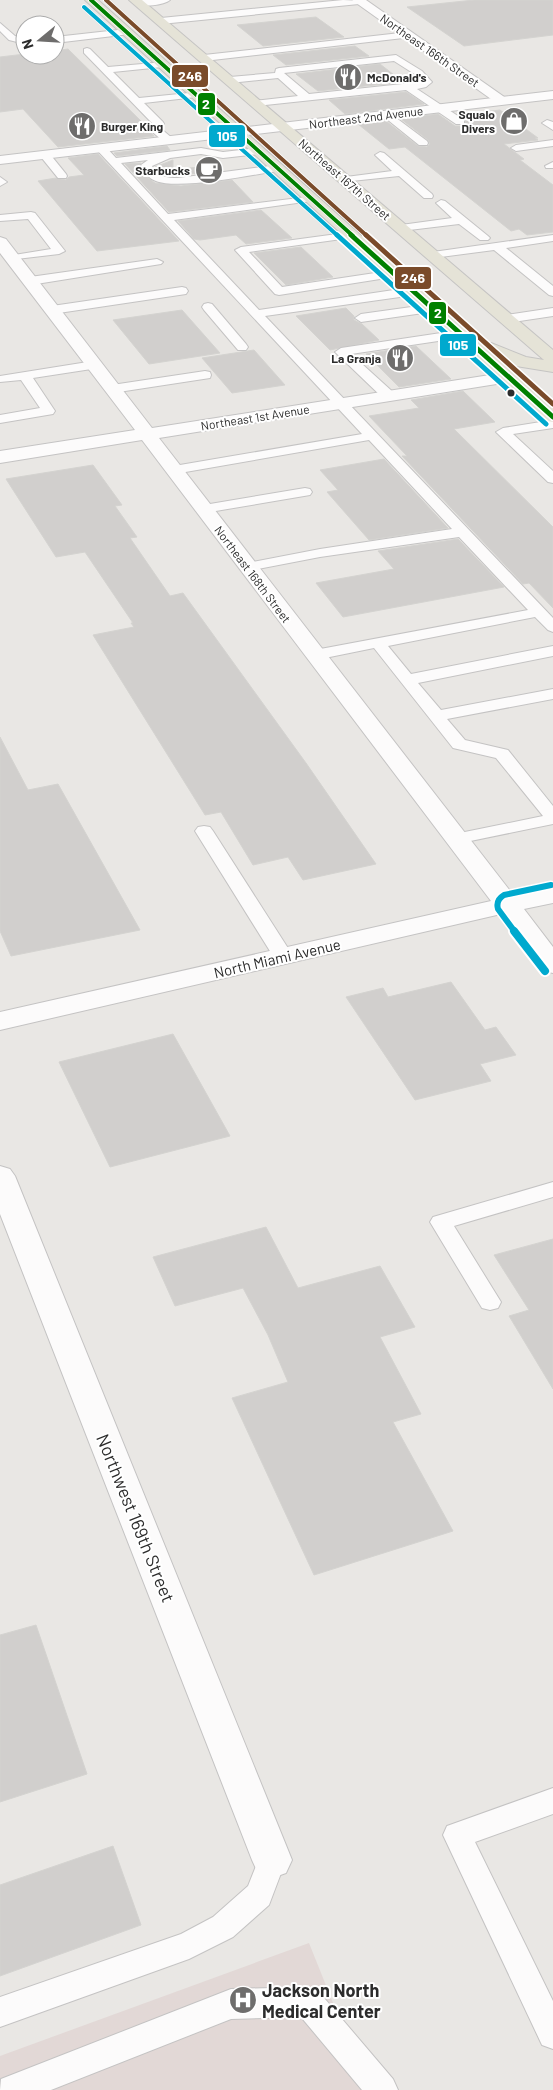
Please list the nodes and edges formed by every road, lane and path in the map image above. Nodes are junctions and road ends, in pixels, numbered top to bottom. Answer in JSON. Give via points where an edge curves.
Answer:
{"nodes":[{"id":1,"x":91,"y":0,"type":"edge"},
{"id":2,"x":166,"y":0,"type":"edge"},
{"id":3,"x":358,"y":0,"type":"edge"},
{"id":4,"x":137,"y":2,"type":"edge"},
{"id":5,"x":160,"y":21,"type":"junction"},
{"id":6,"x":0,"y":26,"type":"edge"},
{"id":7,"x":126,"y":32,"type":"junction"},
{"id":8,"x":409,"y":35,"type":"junction"},
{"id":9,"x":15,"y":39,"type":"edge"},
{"id":10,"x":65,"y":39,"type":"edge"},
{"id":11,"x":87,"y":51,"type":"dead end"},
{"id":12,"x":204,"y":58,"type":"junction"},
{"id":13,"x":162,"y":64,"type":"junction"},
{"id":14,"x":105,"y":70,"type":"junction"},
{"id":15,"x":280,"y":74,"type":"junction"},
{"id":16,"x":230,"y":80,"type":"junction"},
{"id":17,"x":408,"y":87,"type":"junction"},
{"id":18,"x":196,"y":94,"type":"junction"},
{"id":19,"x":553,"y":95,"type":"edge"},
{"id":20,"x":306,"y":97,"type":"junction"},
{"id":21,"x":136,"y":101,"type":"junction"},
{"id":22,"x":503,"y":101,"type":"junction"},
{"id":23,"x":256,"y":103,"type":"junction"},
{"id":24,"x":442,"y":108,"type":"junction"},
{"id":25,"x":387,"y":114,"type":"junction"},
{"id":26,"x":460,"y":122,"type":"dead end"},
{"id":27,"x":284,"y":126,"type":"junction"},
{"id":28,"x":238,"y":132,"type":"junction"},
{"id":29,"x":168,"y":140,"type":"junction"},
{"id":30,"x":423,"y":143,"type":"dead end"},
{"id":31,"x":553,"y":143,"type":"edge"},
{"id":32,"x":101,"y":148,"type":"junction"},
{"id":33,"x":516,"y":148,"type":"dead end"},
{"id":34,"x":259,"y":151,"type":"junction"},
{"id":35,"x":45,"y":155,"type":"junction"},
{"id":36,"x":167,"y":155,"type":"junction"},
{"id":37,"x":224,"y":155,"type":"junction"},
{"id":38,"x":380,"y":155,"type":"dead end"},
{"id":39,"x":0,"y":160,"type":"edge"},
{"id":40,"x":113,"y":162,"type":"junction"},
{"id":41,"x":282,"y":172,"type":"junction"},
{"id":42,"x":401,"y":172,"type":"junction"},
{"id":43,"x":240,"y":173,"type":"junction"},
{"id":44,"x":62,"y":176,"type":"dead end"},
{"id":45,"x":346,"y":180,"type":"junction"},
{"id":46,"x":144,"y":194,"type":"junction"},
{"id":47,"x":428,"y":196,"type":"dead end"},
{"id":48,"x":311,"y":198,"type":"junction"},
{"id":49,"x":441,"y":203,"type":"dead end"},
{"id":50,"x":0,"y":218,"type":"edge"},
{"id":51,"x":165,"y":218,"type":"junction"},
{"id":52,"x":461,"y":220,"type":"junction"},
{"id":53,"x":401,"y":228,"type":"junction"},
{"id":54,"x":352,"y":235,"type":"junction"},
{"id":55,"x":484,"y":238,"type":"dead end"},
{"id":56,"x":553,"y":238,"type":"edge"},
{"id":57,"x":496,"y":246,"type":"junction"},
{"id":58,"x":6,"y":250,"type":"edge"},
{"id":59,"x":433,"y":255,"type":"junction"},
{"id":60,"x":157,"y":262,"type":"dead end"},
{"id":61,"x":395,"y":274,"type":"junction"},
{"id":62,"x":30,"y":281,"type":"junction"},
{"id":63,"x":182,"y":291,"type":"dead end"},
{"id":64,"x":414,"y":291,"type":"junction"},
{"id":65,"x":553,"y":292,"type":"edge"},
{"id":66,"x":208,"y":308,"type":"dead end"},
{"id":67,"x":433,"y":308,"type":"junction"},
{"id":68,"x":52,"y":310,"type":"junction"},
{"id":69,"x":553,"y":312,"type":"edge"},
{"id":70,"x":260,"y":318,"type":"junction"},
{"id":71,"x":361,"y":318,"type":"dead end"},
{"id":72,"x":507,"y":319,"type":"junction"},
{"id":73,"x":225,"y":327,"type":"junction"},
{"id":74,"x":465,"y":337,"type":"junction"},
{"id":75,"x":242,"y":347,"type":"dead end"},
{"id":76,"x":553,"y":359,"type":"edge"},
{"id":77,"x":94,"y":365,"type":"junction"},
{"id":78,"x":553,"y":367,"type":"edge"},
{"id":79,"x":206,"y":375,"type":"dead end"},
{"id":80,"x":25,"y":376,"type":"junction"},
{"id":81,"x":509,"y":377,"type":"junction"},
{"id":82,"x":3,"y":379,"type":"dead end"},
{"id":83,"x":553,"y":384,"type":"edge"},
{"id":84,"x":112,"y":389,"type":"junction"},
{"id":85,"x":389,"y":396,"type":"junction"},
{"id":86,"x":340,"y":403,"type":"junction"},
{"id":87,"x":553,"y":417,"type":"edge"},
{"id":88,"x":0,"y":419,"type":"edge"},
{"id":89,"x":553,"y":424,"type":"edge"},
{"id":90,"x":146,"y":434,"type":"junction"},
{"id":91,"x":371,"y":436,"type":"junction"},
{"id":92,"x":0,"y":457,"type":"edge"},
{"id":93,"x":174,"y":470,"type":"junction"},
{"id":94,"x":553,"y":479,"type":"edge"},
{"id":95,"x":305,"y":492,"type":"dead end"},
{"id":96,"x":204,"y":509,"type":"junction"},
{"id":97,"x":462,"y":532,"type":"junction"},
{"id":98,"x":248,"y":567,"type":"junction"},
{"id":99,"x":540,"y":612,"type":"junction"},
{"id":100,"x":553,"y":627,"type":"edge"},
{"id":101,"x":378,"y":643,"type":"junction"},
{"id":102,"x":553,"y":652,"type":"edge"},
{"id":103,"x":315,"y":655,"type":"junction"},
{"id":104,"x":406,"y":680,"type":"junction"},
{"id":105,"x":553,"y":694,"type":"edge"},
{"id":106,"x":436,"y":716,"type":"junction"},
{"id":107,"x":553,"y":818,"type":"edge"},
{"id":108,"x":204,"y":831,"type":"dead end"},
{"id":109,"x":456,"y":839,"type":"junction"},
{"id":110,"x":553,"y":895,"type":"edge"},
{"id":111,"x":507,"y":905,"type":"junction"},
{"id":112,"x":283,"y":956,"type":"junction"},
{"id":113,"x":553,"y":965,"type":"edge"},
{"id":114,"x":0,"y":1021,"type":"edge"},
{"id":115,"x":0,"y":1176,"type":"edge"},
{"id":116,"x":553,"y":1189,"type":"edge"},
{"id":117,"x":490,"y":1302,"type":"dead end"},
{"id":118,"x":553,"y":1800,"type":"edge"},
{"id":119,"x":272,"y":1860,"type":"joint"},
{"id":120,"x":0,"y":2012,"type":"edge"},
{"id":121,"x":553,"y":2034,"type":"edge"},
{"id":122,"x":12,"y":2090,"type":"edge"},
{"id":123,"x":382,"y":2090,"type":"edge"}],
"edges":[{"from":1,"to":7,"type":"main road"},
{"from":2,"to":4,"type":"lane"},
{"from":3,"to":5,"type":"lane"},
{"from":3,"to":8,"type":"street","name":"Northeast 166th Street"},
{"from":4,"to":5,"type":"main road","name":"Northeast 167th Street"},
{"from":5,"to":12,"type":"main road","name":"Northeast 167th Street"},
{"from":6,"to":9,"type":"lane"},
{"from":7,"to":10,"type":"lane"},
{"from":7,"to":13,"type":"main road"},
{"from":8,"to":12,"type":"lane"},
{"from":8,"to":22,"type":"street","name":"Northeast 166th Street"},
{"from":11,"to":14,"type":"lane"},
{"from":12,"to":16,"type":"main road","name":"Northeast 167th Street"},
{"from":13,"to":14,"type":"lane"},
{"from":13,"to":18,"type":"main road"},
{"from":14,"to":21,"type":"lane"},
{"from":15,"to":16,"type":"lane"},
{"from":15,"to":17,"type":"lane","via":[[279,71],[396,58],[427,82]]},
{"from":15,"to":20,"type":"lane"},
{"from":16,"to":23,"type":"main road","name":"Northeast 167th Street"},
{"from":17,"to":20,"type":"lane"},
{"from":17,"to":24,"type":"lane"},
{"from":18,"to":21,"type":"lane"},
{"from":18,"to":28,"type":"main road"},
{"from":19,"to":22,"type":"street","name":"Northeast 2nd Avenue"},
{"from":20,"to":23,"type":"lane"},
{"from":21,"to":29,"type":"lane","via":[[159,124],[152,126]]},
{"from":22,"to":24,"type":"street","name":"Northeast 2nd Avenue"},
{"from":23,"to":27,"type":"main road","name":"Northeast 167th Street"},
{"from":24,"to":25,"type":"street","name":"Northeast 2nd Avenue"},
{"from":24,"to":26,"type":"lane"},
{"from":25,"to":27,"type":"street","name":"Northeast 2nd Avenue"},
{"from":25,"to":30,"type":"lane"},
{"from":27,"to":28,"type":"street","name":"Northeast 2nd Avenue"},
{"from":27,"to":45,"type":"main road","name":"Northeast 167th Street"},
{"from":28,"to":29,"type":"street","name":"Northeast 2nd Avenue"},
{"from":28,"to":34,"type":"main road"},
{"from":29,"to":32,"type":"street","name":"Northeast 2nd Avenue"},
{"from":31,"to":33,"type":"lane"},
{"from":32,"to":35,"type":"street","name":"Northeast 2nd Avenue"},
{"from":32,"to":40,"type":"lane"},
{"from":34,"to":37,"type":"lane"},
{"from":34,"to":41,"type":"main road"},
{"from":35,"to":39,"type":"street","name":"Northeast 2nd Avenue"},
{"from":35,"to":44,"type":"lane"},
{"from":36,"to":37,"type":"lane","via":[[200,151]]},
{"from":36,"to":40,"type":"lane"},
{"from":36,"to":43,"type":"lane","via":[[146,165],[148,172],[164,181]]},
{"from":37,"to":43,"type":"lane"},
{"from":38,"to":42,"type":"lane"},
{"from":40,"to":46,"type":"lane"},
{"from":41,"to":43,"type":"lane"},
{"from":41,"to":46,"type":"lane","via":[[224,184]]},
{"from":41,"to":48,"type":"main road"},
{"from":42,"to":45,"type":"lane"},
{"from":42,"to":47,"type":"lane"},
{"from":45,"to":53,"type":"main road","name":"Northeast 167th Street"},
{"from":46,"to":51,"type":"lane"},
{"from":48,"to":51,"type":"lane"},
{"from":48,"to":54,"type":"main road"},
{"from":49,"to":52,"type":"lane"},
{"from":50,"to":58,"type":"lane","via":[[31,214],[59,251]]},
{"from":51,"to":70,"type":"lane"},
{"from":52,"to":53,"type":"lane"},
{"from":52,"to":55,"type":"lane"},
{"from":53,"to":59,"type":"main road","name":"Northeast 167th Street"},
{"from":54,"to":61,"type":"main road"},
{"from":54,"to":61,"type":"lane","via":[[241,250],[280,291]]},
{"from":56,"to":57,"type":"lane"},
{"from":57,"to":59,"type":"lane"},
{"from":57,"to":65,"type":"lane"},
{"from":58,"to":62,"type":"street","name":"Northeast 168th Street"},
{"from":59,"to":72,"type":"main road","name":"Northeast 167th Street"},
{"from":60,"to":62,"type":"lane"},
{"from":61,"to":64,"type":"main road"},
{"from":62,"to":68,"type":"street","name":"Northeast 168th Street"},
{"from":63,"to":68,"type":"lane"},
{"from":64,"to":67,"type":"main road"},
{"from":64,"to":70,"type":"lane"},
{"from":66,"to":73,"type":"lane"},
{"from":67,"to":71,"type":"lane"},
{"from":67,"to":74,"type":"main road"},
{"from":68,"to":77,"type":"street","name":"Northeast 168th Street"},
{"from":69,"to":72,"type":"lane"},
{"from":70,"to":73,"type":"lane"},
{"from":70,"to":86,"type":"lane"},
{"from":72,"to":76,"type":"main road","name":"Northeast 167th Street"},
{"from":73,"to":75,"type":"lane"},
{"from":74,"to":78,"type":"main road","via":[[522,362]]},
{"from":74,"to":81,"type":"main road"},
{"from":74,"to":85,"type":"lane","via":[[341,352]]},
{"from":77,"to":80,"type":"lane"},
{"from":77,"to":84,"type":"street","name":"Northeast 168th Street"},
{"from":79,"to":84,"type":"lane"},
{"from":80,"to":82,"type":"lane"},
{"from":80,"to":88,"type":"lane","via":[[48,411]]},
{"from":81,"to":83,"type":"main road"},
{"from":81,"to":85,"type":"street","name":"Northeast 1st Avenue"},
{"from":81,"to":87,"type":"main road"},
{"from":84,"to":90,"type":"street","name":"Northeast 168th Street"},
{"from":85,"to":86,"type":"street","name":"Northeast 1st Avenue"},
{"from":86,"to":90,"type":"street","name":"Northeast 1st Avenue"},
{"from":86,"to":91,"type":"lane"},
{"from":89,"to":94,"type":"lane","via":[[503,432]]},
{"from":90,"to":92,"type":"street","name":"Northeast 1st Avenue"},
{"from":90,"to":93,"type":"street","name":"Northeast 168th Street"},
{"from":91,"to":93,"type":"lane"},
{"from":91,"to":97,"type":"lane"},
{"from":93,"to":96,"type":"street","name":"Northeast 168th Street"},
{"from":95,"to":96,"type":"lane"},
{"from":96,"to":98,"type":"street","name":"Northeast 168th Street"},
{"from":97,"to":98,"type":"lane"},
{"from":97,"to":99,"type":"lane"},
{"from":98,"to":103,"type":"street","name":"Northeast 168th Street"},
{"from":99,"to":100,"type":"lane"},
{"from":99,"to":101,"type":"lane"},
{"from":101,"to":103,"type":"lane"},
{"from":101,"to":104,"type":"lane"},
{"from":102,"to":104,"type":"lane"},
{"from":103,"to":109,"type":"street","name":"Northeast 168th Street"},
{"from":104,"to":106,"type":"lane"},
{"from":105,"to":106,"type":"lane"},
{"from":106,"to":107,"type":"lane","via":[[458,744],[502,754]]},
{"from":107,"to":109,"type":"lane"},
{"from":108,"to":112,"type":"lane"},
{"from":109,"to":111,"type":"street","name":"Northeast 168th Street"},
{"from":110,"to":111,"type":"street","name":"North Miami Avenue"},
{"from":111,"to":112,"type":"street","name":"North Miami Avenue"},
{"from":111,"to":113,"type":"street","name":"Northeast 168th Street"},
{"from":112,"to":114,"type":"street","name":"North Miami Avenue"},
{"from":115,"to":119,"type":"street","name":"Northwest 169th Street"},
{"from":116,"to":117,"type":"lane","via":[[440,1222]]},
{"from":118,"to":121,"type":"lane","via":[[457,1835]]},
{"from":119,"to":120,"type":"lane","via":[[259,1895],[223,1927],[189,1945]]},
{"from":122,"to":123,"type":"lane","via":[[231,2004],[308,2002]]}]}
